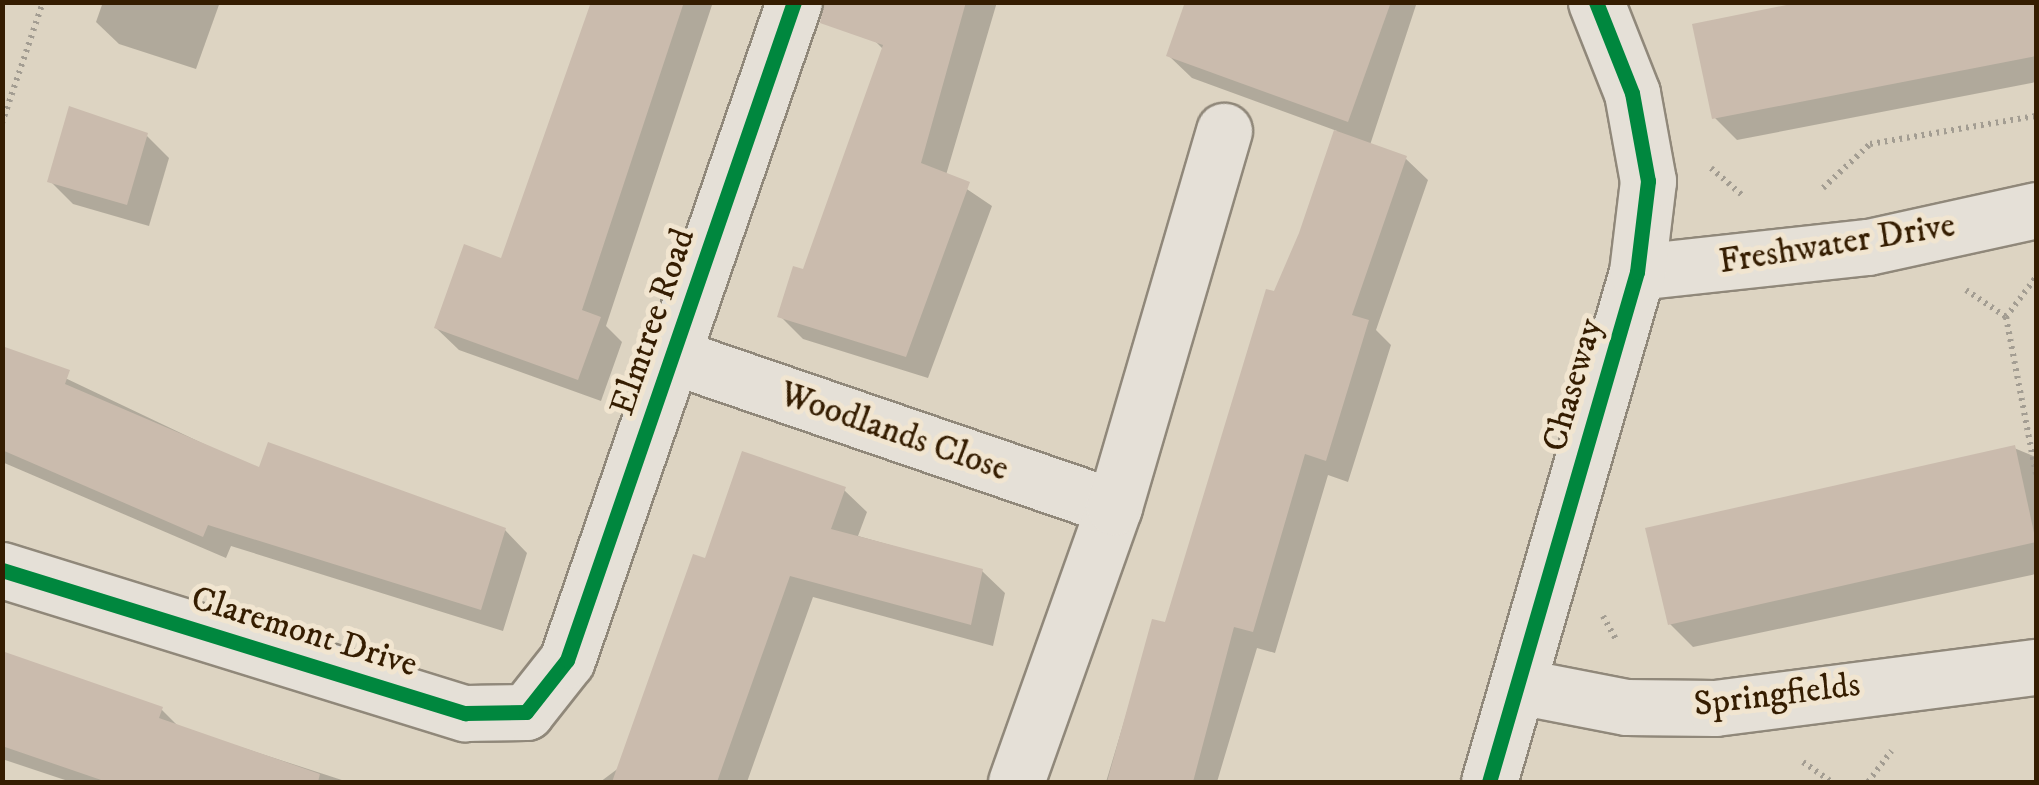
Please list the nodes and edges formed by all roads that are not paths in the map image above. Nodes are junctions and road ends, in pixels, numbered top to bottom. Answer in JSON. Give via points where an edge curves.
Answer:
{"nodes":[{"id":1,"x":794,"y":2,"type":"edge"},
{"id":2,"x":1596,"y":2,"type":"edge"},
{"id":3,"x":1224,"y":131,"type":"dead end"},
{"id":4,"x":2036,"y":210,"type":"edge"},
{"id":5,"x":1637,"y":272,"type":"junction"},
{"id":6,"x":673,"y":356,"type":"junction"},
{"id":7,"x":1114,"y":507,"type":"junction"},
{"id":8,"x":2,"y":570,"type":"edge"},
{"id":9,"x":567,"y":660,"type":"joint"},
{"id":10,"x":2036,"y":668,"type":"edge"},
{"id":11,"x":1518,"y":686,"type":"junction"},
{"id":12,"x":1016,"y":782,"type":"edge"},
{"id":13,"x":1489,"y":782,"type":"edge"}],
"edges":[{"from":1,"to":6,"type":"street","name":"Elmtree Road"},
{"from":2,"to":5,"type":"street","name":"Chaseway","via":[[1632,93],[1648,181]]},
{"from":3,"to":7,"type":"street"},
{"from":4,"to":5,"type":"street","name":"Freshwater Drive","via":[[1868,246]]},
{"from":5,"to":11,"type":"street","name":"Chaseway"},
{"from":6,"to":7,"type":"street","name":"Woodlands Close"},
{"from":6,"to":9,"type":"street","name":"Elmtree Road"},
{"from":7,"to":12,"type":"street"},
{"from":8,"to":9,"type":"street","name":"Claremont Drive","via":[[496,718],[526,712]]},
{"from":10,"to":11,"type":"street","name":"Springfields","via":[[1714,708],[1626,707]]},
{"from":11,"to":13,"type":"street","name":"Chaseway"}]}
